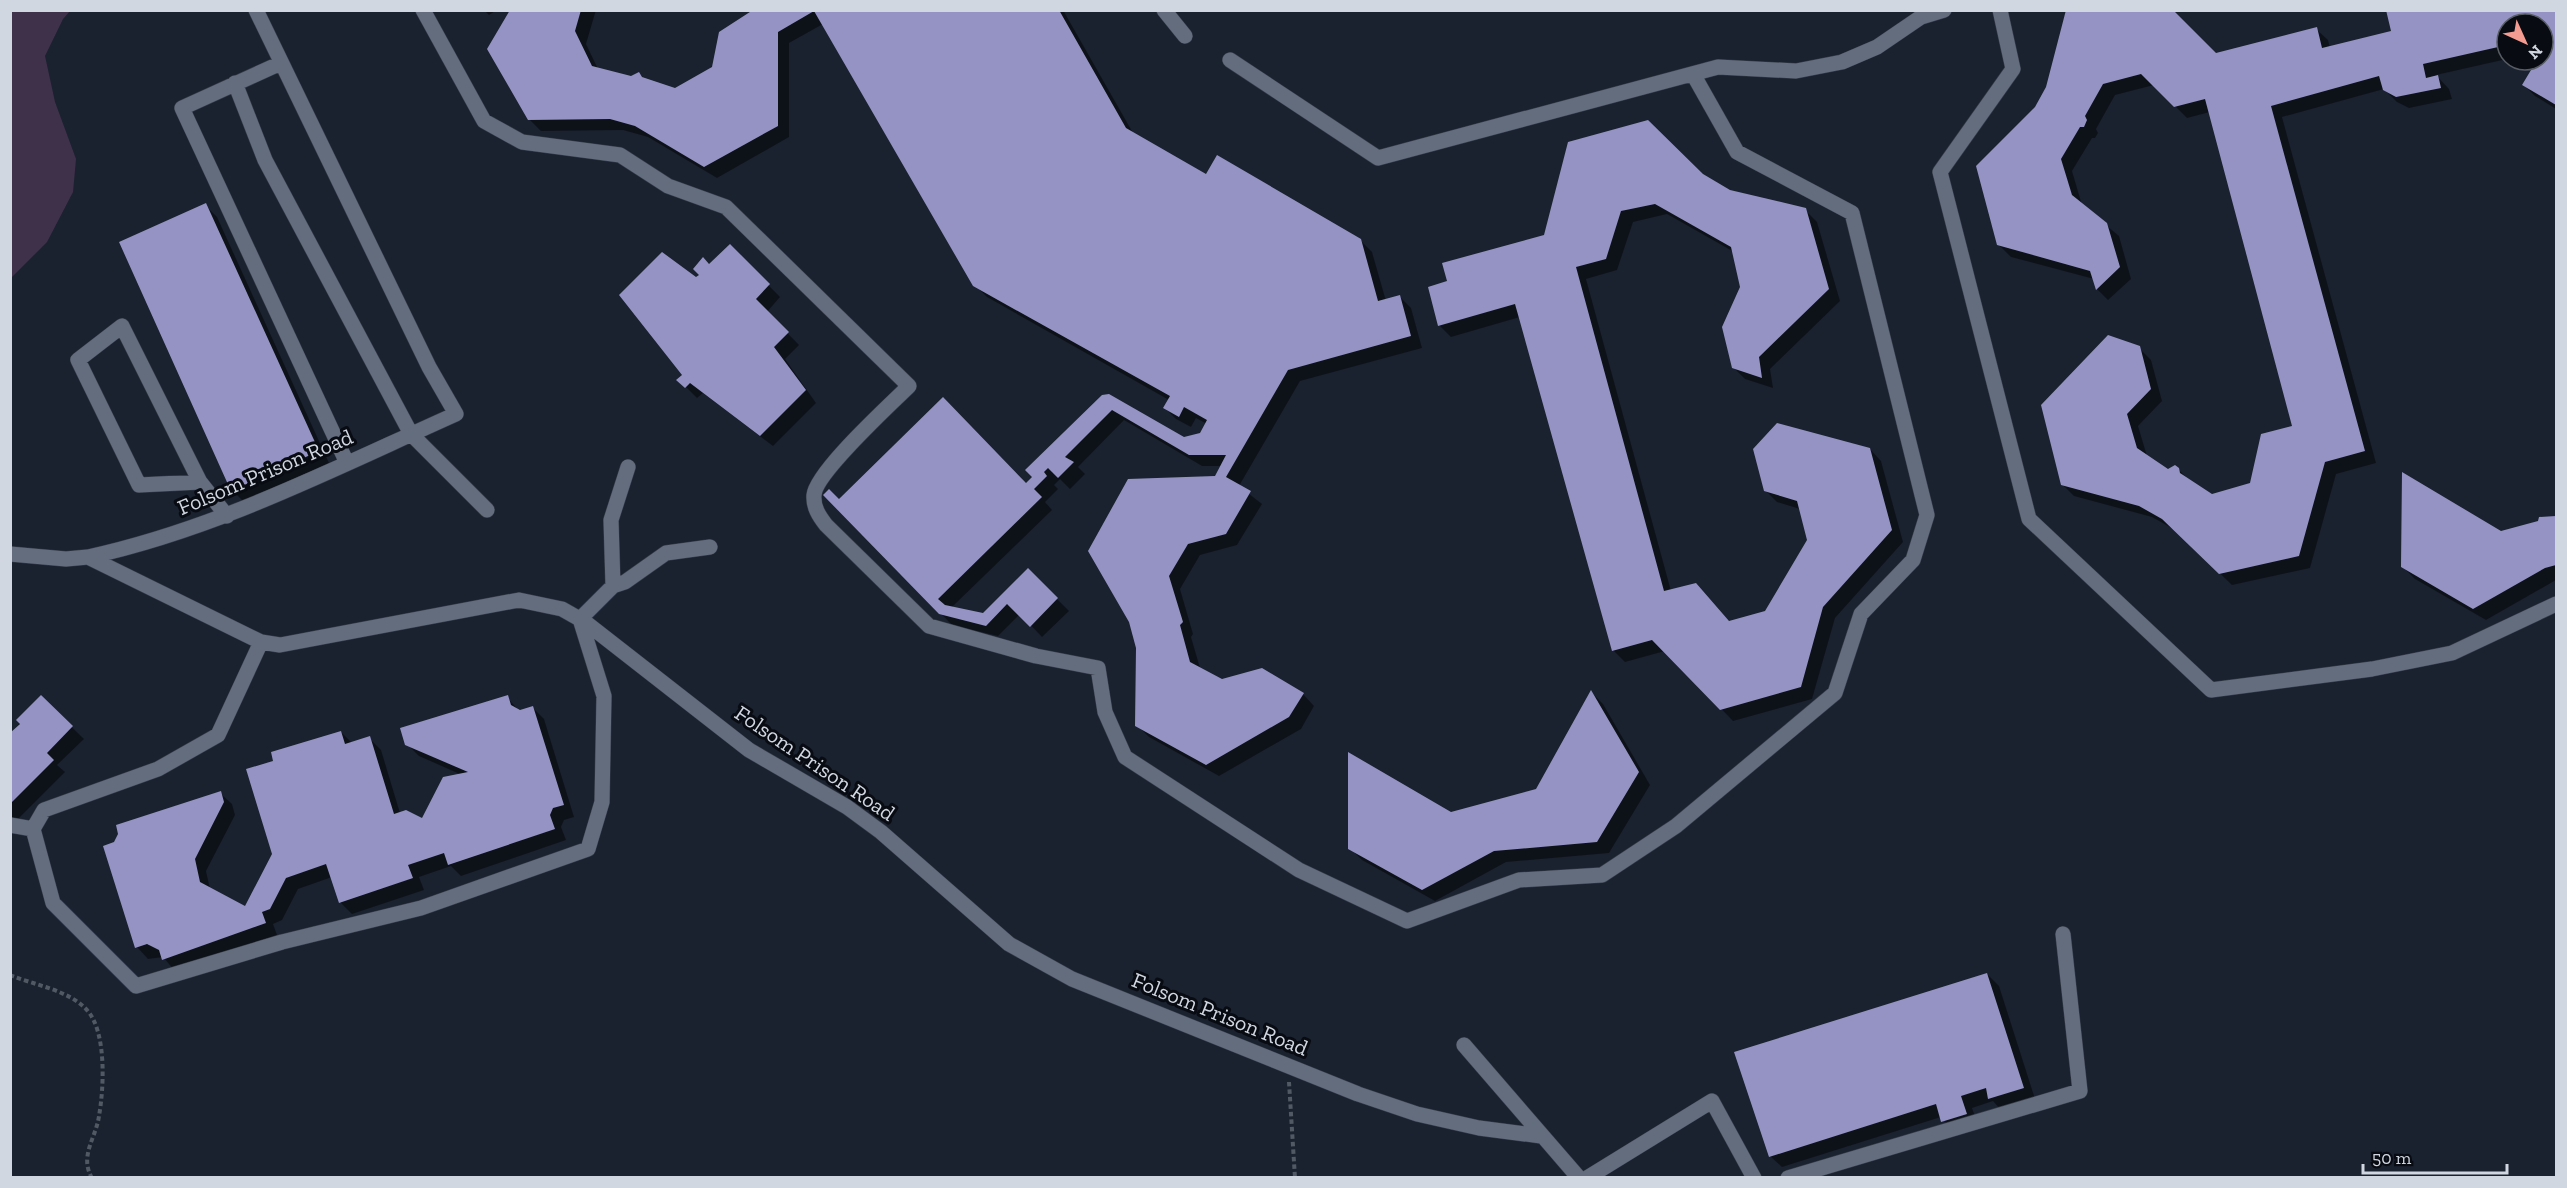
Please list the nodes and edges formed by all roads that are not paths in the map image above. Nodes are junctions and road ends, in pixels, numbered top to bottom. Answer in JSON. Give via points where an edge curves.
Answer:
{"nodes":[{"id":1,"x":256,"y":10,"type":"edge"},
{"id":2,"x":423,"y":10,"type":"edge"},
{"id":3,"x":1164,"y":10,"type":"edge"},
{"id":4,"x":1944,"y":10,"type":"edge"},
{"id":5,"x":2000,"y":10,"type":"edge"},
{"id":6,"x":1185,"y":36,"type":"dead end"},
{"id":7,"x":1230,"y":60,"type":"dead end"},
{"id":8,"x":282,"y":63,"type":"junction"},
{"id":9,"x":1693,"y":74,"type":"junction"},
{"id":10,"x":235,"y":83,"type":"junction"},
{"id":11,"x":411,"y":434,"type":"junction"},
{"id":12,"x":347,"y":462,"type":"junction"},
{"id":13,"x":628,"y":466,"type":"dead end"},
{"id":14,"x":200,"y":482,"type":"junction"},
{"id":15,"x":487,"y":510,"type":"dead end"},
{"id":16,"x":227,"y":516,"type":"junction"},
{"id":17,"x":710,"y":547,"type":"dead end"},
{"id":18,"x":10,"y":554,"type":"edge"},
{"id":19,"x":88,"y":557,"type":"junction"},
{"id":20,"x":613,"y":586,"type":"junction"},
{"id":21,"x":2556,"y":604,"type":"edge"},
{"id":22,"x":580,"y":619,"type":"junction"},
{"id":23,"x":261,"y":642,"type":"junction"},
{"id":24,"x":10,"y":825,"type":"edge"},
{"id":25,"x":33,"y":829,"type":"junction"},
{"id":26,"x":2063,"y":934,"type":"dead end"},
{"id":27,"x":1464,"y":1045,"type":"dead end"},
{"id":28,"x":1541,"y":1136,"type":"junction"},
{"id":29,"x":1579,"y":1178,"type":"edge"},
{"id":30,"x":1587,"y":1178,"type":"edge"},
{"id":31,"x":1754,"y":1178,"type":"edge"},
{"id":32,"x":1788,"y":1178,"type":"edge"}],
"edges":[{"from":1,"to":8,"type":"street"},
{"from":2,"to":9,"type":"street","via":[[484,121],[522,142],[620,155],[668,186],[726,207],[909,386],[824,474],[814,495],[815,507],[826,525],[918,617],[940,630],[1098,668],[1105,712],[1125,757],[1299,870],[1407,921],[1519,880],[1602,875],[1676,826],[1835,693],[1861,614],[1913,560],[1927,515],[1852,213],[1737,152]]},
{"from":3,"to":6,"type":"street"},
{"from":4,"to":9,"type":"street","via":[[1921,17],[1877,47],[1842,62],[1796,71],[1718,67]]},
{"from":5,"to":21,"type":"street","via":[[2013,69],[1940,172],[2029,519],[2211,690],[2372,669],[2452,653]]},
{"from":7,"to":9,"type":"street","via":[[1378,159]]},
{"from":8,"to":10,"type":"street"},
{"from":8,"to":11,"type":"street","name":"Folsom Prison Road","via":[[429,367],[456,414]]},
{"from":10,"to":11,"type":"street","via":[[265,160]]},
{"from":10,"to":12,"type":"street","via":[[182,108]]},
{"from":11,"to":12,"type":"street","name":"Folsom Prison Road"},
{"from":11,"to":15,"type":"street"},
{"from":12,"to":16,"type":"street","name":"Folsom Prison Road"},
{"from":13,"to":20,"type":"street","via":[[611,520]]},
{"from":14,"to":14,"type":"street","via":[[133,347],[122,326],[78,360],[139,485]]},
{"from":14,"to":16,"type":"street"},
{"from":16,"to":19,"type":"street","name":"Folsom Prison Road","via":[[160,540]]},
{"from":17,"to":20,"type":"street","via":[[666,553]]},
{"from":18,"to":19,"type":"street","name":"Folsom Prison Road","via":[[56,559]]},
{"from":19,"to":23,"type":"street","name":"Folsom Prison Road"},
{"from":20,"to":22,"type":"street"},
{"from":22,"to":23,"type":"street","name":"Folsom Prison Road","via":[[562,609],[519,600],[302,643]]},
{"from":22,"to":25,"type":"street","via":[[604,696],[602,802],[588,849],[421,908],[282,942],[136,986],[53,903]]},
{"from":22,"to":28,"type":"street","name":"Folsom Prison Road","via":[[749,750],[864,819],[1010,944],[1039,963],[1358,1094],[1479,1128]]},
{"from":23,"to":25,"type":"street","via":[[218,735],[158,769],[44,810]]},
{"from":24,"to":25,"type":"street"},
{"from":26,"to":32,"type":"street","via":[[2080,1091]]},
{"from":27,"to":28,"type":"street"},
{"from":28,"to":29,"type":"street"},
{"from":30,"to":31,"type":"street","via":[[1712,1101]]}]}
